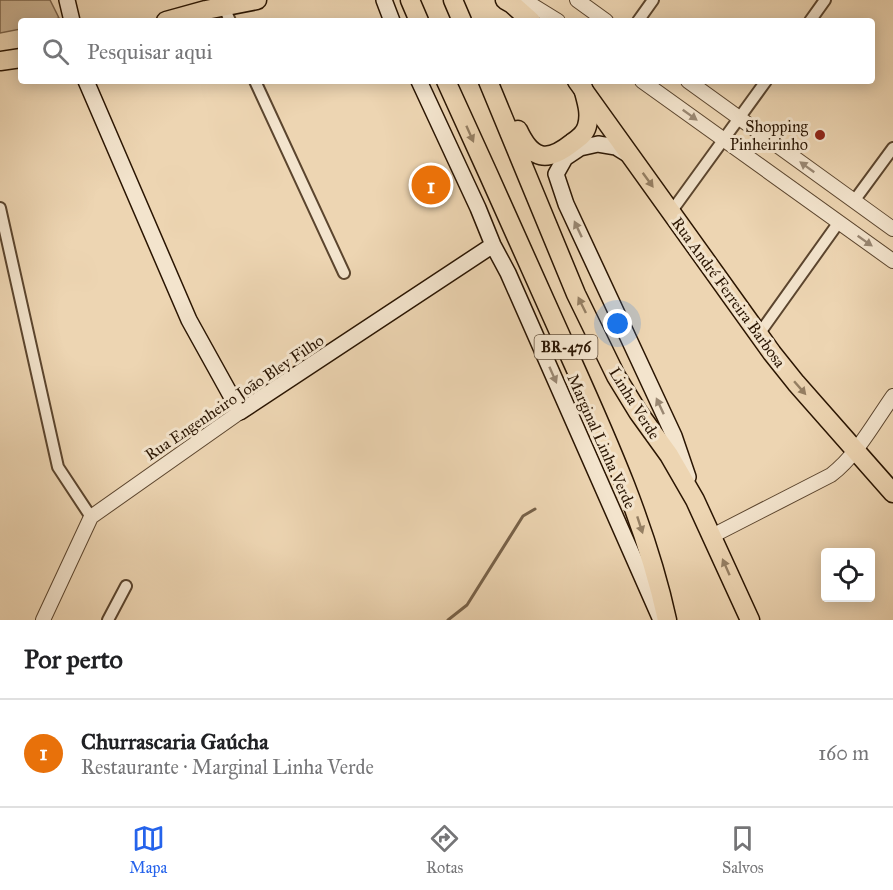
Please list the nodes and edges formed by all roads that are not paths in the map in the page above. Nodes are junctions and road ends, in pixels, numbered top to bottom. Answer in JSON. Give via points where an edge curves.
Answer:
{"nodes":[{"id":1,"x":67,"y":0,"type":"edge"},
{"id":2,"x":257,"y":0,"type":"edge"},
{"id":3,"x":384,"y":0,"type":"edge"},
{"id":4,"x":410,"y":0,"type":"edge"},
{"id":5,"x":453,"y":0,"type":"edge"},
{"id":6,"x":505,"y":0,"type":"edge"},
{"id":7,"x":519,"y":0,"type":"edge"},
{"id":8,"x":577,"y":0,"type":"edge"},
{"id":9,"x":653,"y":0,"type":"edge"},
{"id":10,"x":825,"y":0,"type":"edge"},
{"id":11,"x":227,"y":14,"type":"edge"},
{"id":12,"x":71,"y":18,"type":"edge"},
{"id":13,"x":177,"y":18,"type":"edge"},
{"id":14,"x":391,"y":18,"type":"edge"},
{"id":15,"x":418,"y":18,"type":"edge"},
{"id":16,"x":461,"y":18,"type":"edge"},
{"id":17,"x":528,"y":18,"type":"edge"},
{"id":18,"x":553,"y":18,"type":"edge"},
{"id":19,"x":602,"y":18,"type":"edge"},
{"id":20,"x":640,"y":18,"type":"edge"},
{"id":21,"x":812,"y":18,"type":"edge"},
{"id":22,"x":18,"y":58,"type":"edge"},
{"id":23,"x":0,"y":61,"type":"edge"},
{"id":24,"x":87,"y":84,"type":"edge"},
{"id":25,"x":256,"y":84,"type":"edge"},
{"id":26,"x":420,"y":84,"type":"edge"},
{"id":27,"x":447,"y":84,"type":"edge"},
{"id":28,"x":489,"y":84,"type":"edge"},
{"id":29,"x":496,"y":84,"type":"edge"},
{"id":30,"x":646,"y":84,"type":"edge"},
{"id":31,"x":692,"y":84,"type":"edge"},
{"id":32,"x":764,"y":84,"type":"edge"},
{"id":33,"x":580,"y":85,"type":"edge"},
{"id":34,"x":739,"y":118,"type":"junction"},
{"id":35,"x":724,"y":140,"type":"junction"},
{"id":36,"x":893,"y":147,"type":"edge"},
{"id":37,"x":632,"y":157,"type":"junction"},
{"id":38,"x":855,"y":201,"type":"junction"},
{"id":39,"x":0,"y":208,"type":"edge"},
{"id":40,"x":671,"y":212,"type":"junction"},
{"id":41,"x":839,"y":222,"type":"junction"},
{"id":42,"x":893,"y":229,"type":"edge"},
{"id":43,"x":493,"y":245,"type":"junction"},
{"id":44,"x":893,"y":261,"type":"edge"},
{"id":45,"x":344,"y":273,"type":"dead end"},
{"id":46,"x":759,"y":334,"type":"junction"},
{"id":47,"x":893,"y":396,"type":"edge"},
{"id":48,"x":240,"y":412,"type":"junction"},
{"id":49,"x":855,"y":450,"type":"junction"},
{"id":50,"x":893,"y":492,"type":"edge"},
{"id":51,"x":695,"y":500,"type":"junction"},
{"id":52,"x":91,"y":517,"type":"junction"},
{"id":53,"x":712,"y":536,"type":"junction"},
{"id":54,"x":126,"y":586,"type":"dead end"},
{"id":55,"x":43,"y":620,"type":"edge"},
{"id":56,"x":108,"y":620,"type":"edge"},
{"id":57,"x":662,"y":620,"type":"edge"},
{"id":58,"x":667,"y":620,"type":"edge"},
{"id":59,"x":750,"y":620,"type":"edge"}],
"edges":[{"from":1,"to":12,"type":"main road"},
{"from":2,"to":11,"type":"main road"},
{"from":3,"to":14,"type":"main road"},
{"from":4,"to":15,"type":"main road"},
{"from":5,"to":16,"type":"main road"},
{"from":6,"to":17,"type":"main road"},
{"from":7,"to":18,"type":"street"},
{"from":8,"to":19,"type":"street"},
{"from":9,"to":20,"type":"street"},
{"from":10,"to":21,"type":"street"},
{"from":11,"to":13,"type":"main road","via":[[206,10]]},
{"from":22,"to":23,"type":"main road"},
{"from":24,"to":48,"type":"main road","via":[[189,320]]},
{"from":25,"to":45,"type":"street"},
{"from":26,"to":43,"type":"main road","name":"Marginal Linha Verde"},
{"from":27,"to":58,"type":"main road","number":"BR-476","one_way":true,"via":[[631,498]]},
{"from":51,"to":28,"type":"main road","name":"Linha Verde","number":"BR-476","one_way":true,"via":[[616,376],[576,294]]},
{"from":29,"to":33,"type":"main road","via":[[523,141],[536,154],[547,157],[582,136],[587,126],[589,114]]},
{"from":30,"to":35,"type":"street","one_way":true},
{"from":31,"to":34,"type":"street"},
{"from":32,"to":34,"type":"street"},
{"from":33,"to":37,"type":"main road","name":"Rua André Ferreira Barbosa"},
{"from":34,"to":35,"type":"street"},
{"from":38,"to":34,"type":"street","one_way":true},
{"from":35,"to":40,"type":"street"},
{"from":35,"to":41,"type":"street"},
{"from":36,"to":38,"type":"street"},
{"from":37,"to":40,"type":"main road","name":"Rua André Ferreira Barbosa","one_way":true},
{"from":51,"to":37,"type":"main road","one_way":true,"via":[[674,436],[555,174],[565,158],[580,148],[598,144],[616,147]]},
{"from":38,"to":42,"type":"street"},
{"from":39,"to":52,"type":"street","via":[[58,467]]},
{"from":40,"to":46,"type":"main road","name":"Rua André Ferreira Barbosa"},
{"from":41,"to":44,"type":"street","one_way":true},
{"from":41,"to":46,"type":"street"},
{"from":43,"to":48,"type":"main road","name":"Rua Engenheiro João Bley Filho"},
{"from":43,"to":57,"type":"main road","name":"Marginal Linha Verde","one_way":true},
{"from":46,"to":49,"type":"main road","name":"Rua André Ferreira Barbosa","one_way":true,"via":[[789,375]]},
{"from":47,"to":49,"type":"street"},
{"from":48,"to":52,"type":"street","name":"Rua Engenheiro João Bley Filho"},
{"from":49,"to":50,"type":"main road","name":"Rua André Ferreira Barbosa"},
{"from":49,"to":53,"type":"street","via":[[831,475]]},
{"from":51,"to":53,"type":"main road","name":"Linha Verde","number":"BR-476"},
{"from":52,"to":55,"type":"street","name":"Rua Engenheiro João Bley Filho"},
{"from":59,"to":53,"type":"main road","name":"Linha Verde","number":"BR-476","one_way":true},
{"from":54,"to":56,"type":"street"}]}
